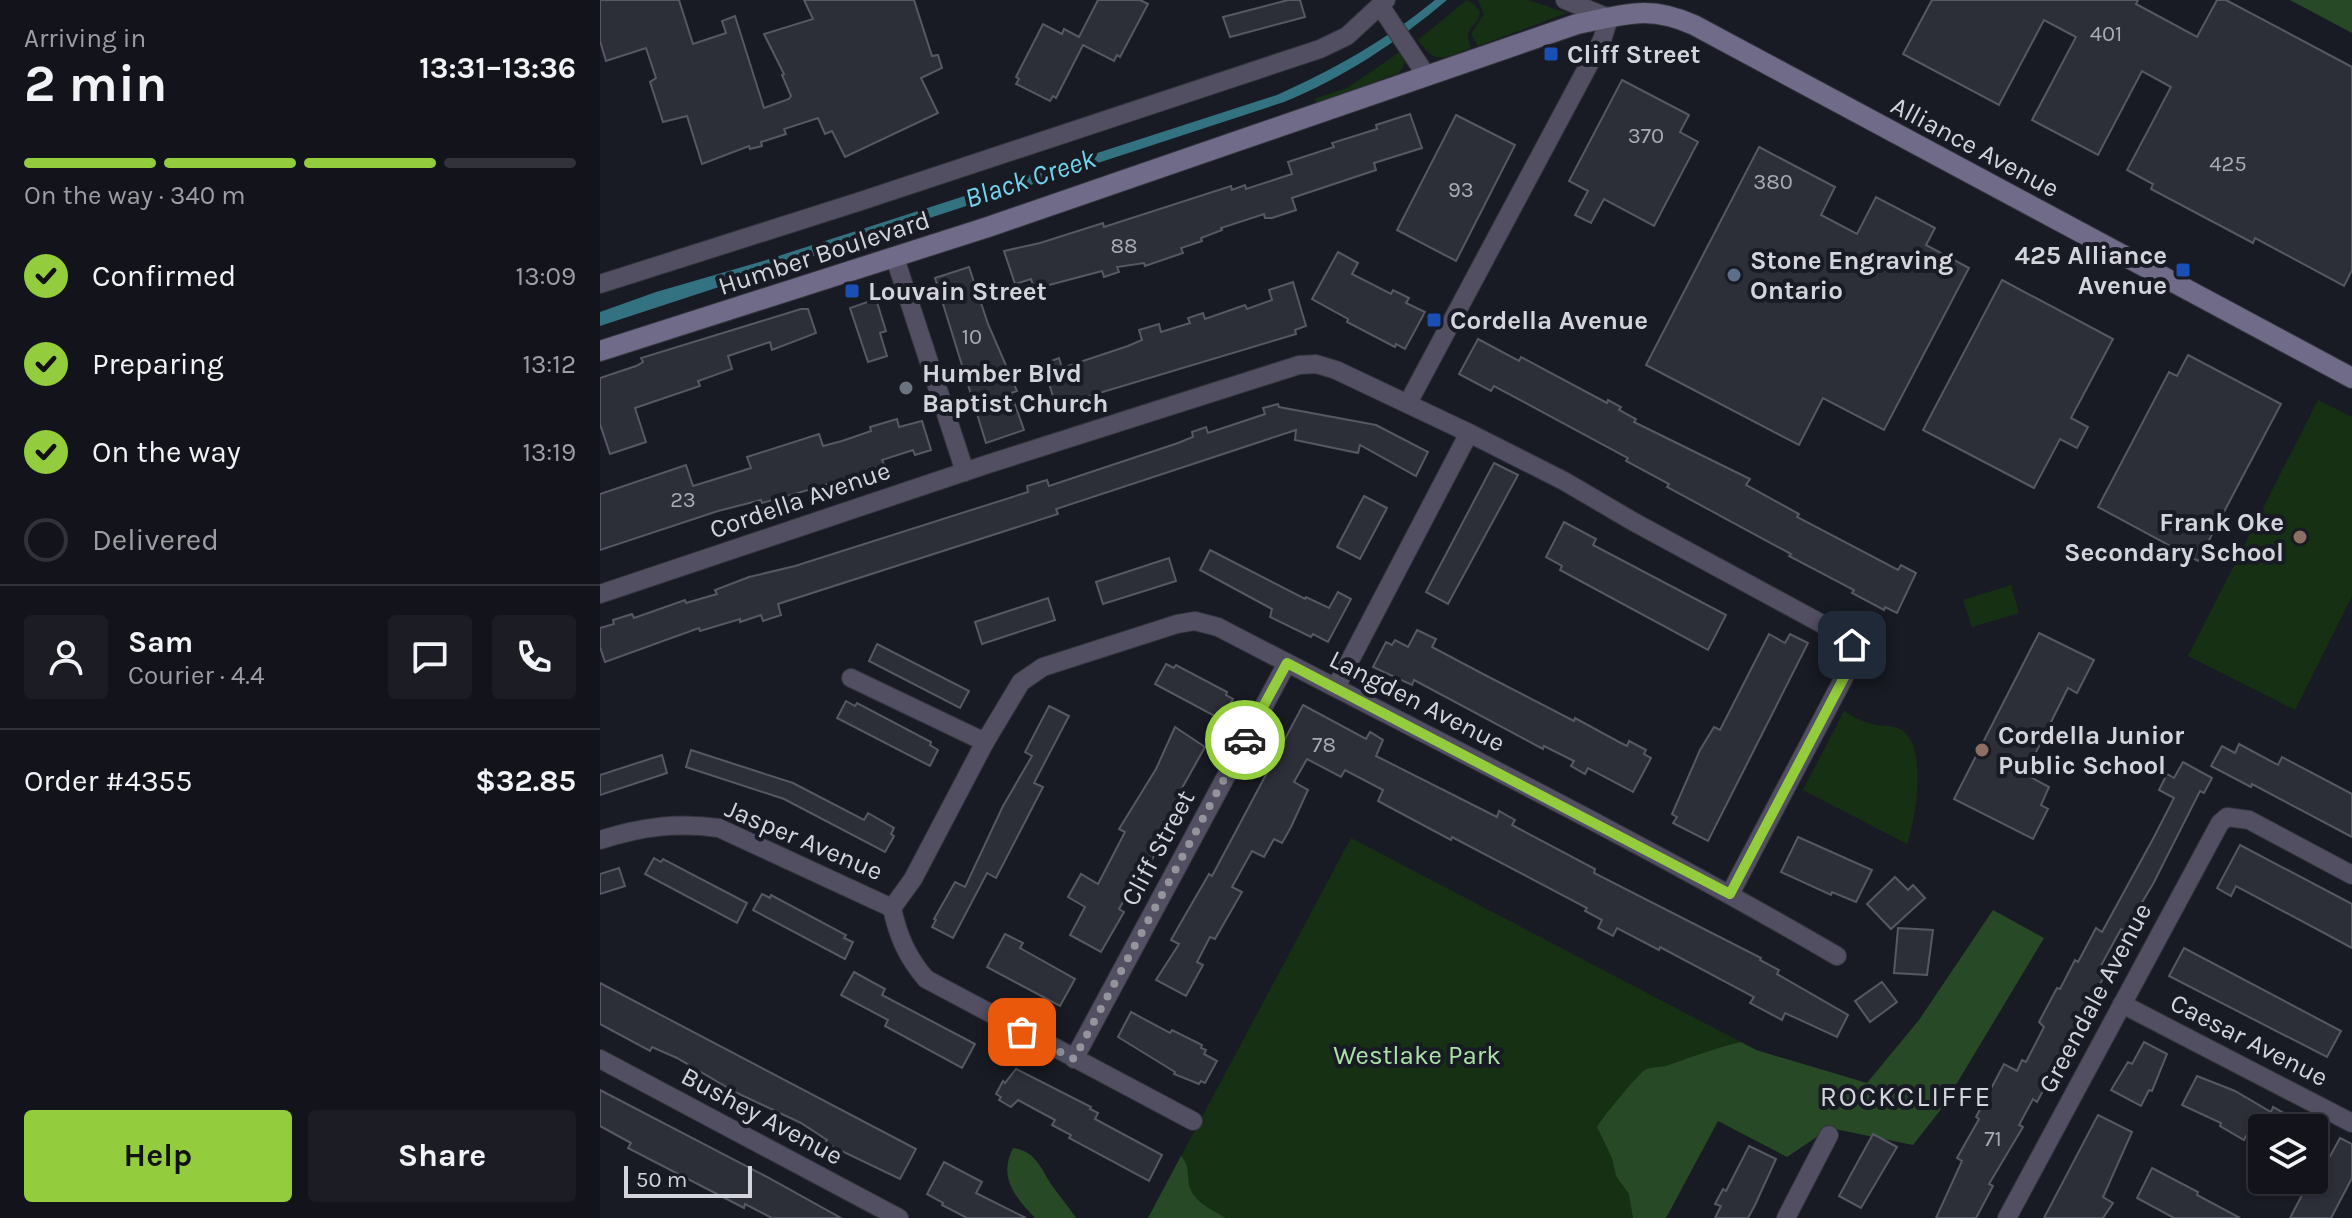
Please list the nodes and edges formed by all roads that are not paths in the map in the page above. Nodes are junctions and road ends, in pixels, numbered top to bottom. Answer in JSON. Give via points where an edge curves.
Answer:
{"nodes":[{"id":1,"x":1565,"y":0,"type":"edge"},
{"id":2,"x":1386,"y":10,"type":"edge"},
{"id":3,"x":1609,"y":18,"type":"junction"},
{"id":4,"x":1426,"y":75,"type":"junction"},
{"id":5,"x":895,"y":258,"type":"junction"},
{"id":6,"x":600,"y":284,"type":"edge"},
{"id":7,"x":600,"y":351,"type":"edge"},
{"id":8,"x":2352,"y":378,"type":"edge"},
{"id":9,"x":1408,"y":403,"type":"junction"},
{"id":10,"x":1469,"y":433,"type":"junction"},
{"id":11,"x":965,"y":472,"type":"junction"},
{"id":12,"x":600,"y":594,"type":"edge"},
{"id":13,"x":1287,"y":663,"type":"junction"},
{"id":14,"x":851,"y":678,"type":"dead end"},
{"id":15,"x":1336,"y":687,"type":"junction"},
{"id":16,"x":985,"y":742,"type":"junction"},
{"id":17,"x":600,"y":840,"type":"edge"},
{"id":18,"x":2352,"y":875,"type":"edge"},
{"id":19,"x":1730,"y":894,"type":"junction"},
{"id":20,"x":892,"y":908,"type":"junction"},
{"id":21,"x":1837,"y":956,"type":"dead end"},
{"id":22,"x":2122,"y":1004,"type":"junction"},
{"id":23,"x":600,"y":1059,"type":"edge"},
{"id":24,"x":1074,"y":1059,"type":"junction"},
{"id":25,"x":1193,"y":1121,"type":"dead end"},
{"id":26,"x":2352,"y":1123,"type":"edge"},
{"id":27,"x":1829,"y":1135,"type":"dead end"},
{"id":28,"x":899,"y":1218,"type":"edge"},
{"id":29,"x":1786,"y":1218,"type":"edge"},
{"id":30,"x":2007,"y":1218,"type":"edge"}],
"edges":[{"from":1,"to":3,"type":"street"},
{"from":2,"to":4,"type":"street","name":"Humber Boulevard"},
{"from":2,"to":6,"type":"street","name":"Humber Boulevard","via":[[1320,49]]},
{"from":3,"to":4,"type":"street","name":"Humber Boulevard"},
{"from":3,"to":8,"type":"street","name":"Alliance Avenue","via":[[1644,11],[1668,13],[1694,25]]},
{"from":3,"to":9,"type":"street","via":[[1600,45]]},
{"from":4,"to":5,"type":"street","name":"Humber Boulevard"},
{"from":5,"to":7,"type":"street","name":"Humber Boulevard"},
{"from":5,"to":11,"type":"street"},
{"from":9,"to":10,"type":"street","name":"Cordella Avenue"},
{"from":9,"to":11,"type":"street","name":"Cordella Avenue","via":[[1336,370],[1299,365]]},
{"from":10,"to":15,"type":"street"},
{"from":10,"to":19,"type":"street","name":"Cordella Avenue","via":[[1848,638],[1852,645],[1849,668]]},
{"from":11,"to":12,"type":"street","name":"Cordella Avenue"},
{"from":13,"to":15,"type":"street","name":"Langden Avenue"},
{"from":13,"to":16,"type":"street","name":"Langden Avenue","via":[[1218,627],[1195,621],[1177,624],[1043,667],[1021,682]]},
{"from":13,"to":24,"type":"street","name":"Cliff Street"},
{"from":14,"to":16,"type":"street"},
{"from":15,"to":19,"type":"street","name":"Langden Avenue"},
{"from":16,"to":20,"type":"street","name":"Langden Avenue","via":[[913,879]]},
{"from":17,"to":20,"type":"street","name":"Jasper Avenue","via":[[655,825],[719,828]]},
{"from":18,"to":22,"type":"street","name":"Greendale Avenue","via":[[2240,818],[2227,817]]},
{"from":19,"to":21,"type":"street","name":"Langden Avenue"},
{"from":20,"to":24,"type":"street","name":"Jasper Avenue","via":[[910,961],[926,979]]},
{"from":22,"to":26,"type":"street","name":"Caesar Avenue"},
{"from":22,"to":30,"type":"street","name":"Greendale Avenue"},
{"from":23,"to":28,"type":"street","name":"Bushey Avenue"},
{"from":24,"to":25,"type":"street","name":"Jasper Avenue"},
{"from":27,"to":29,"type":"street"}]}
